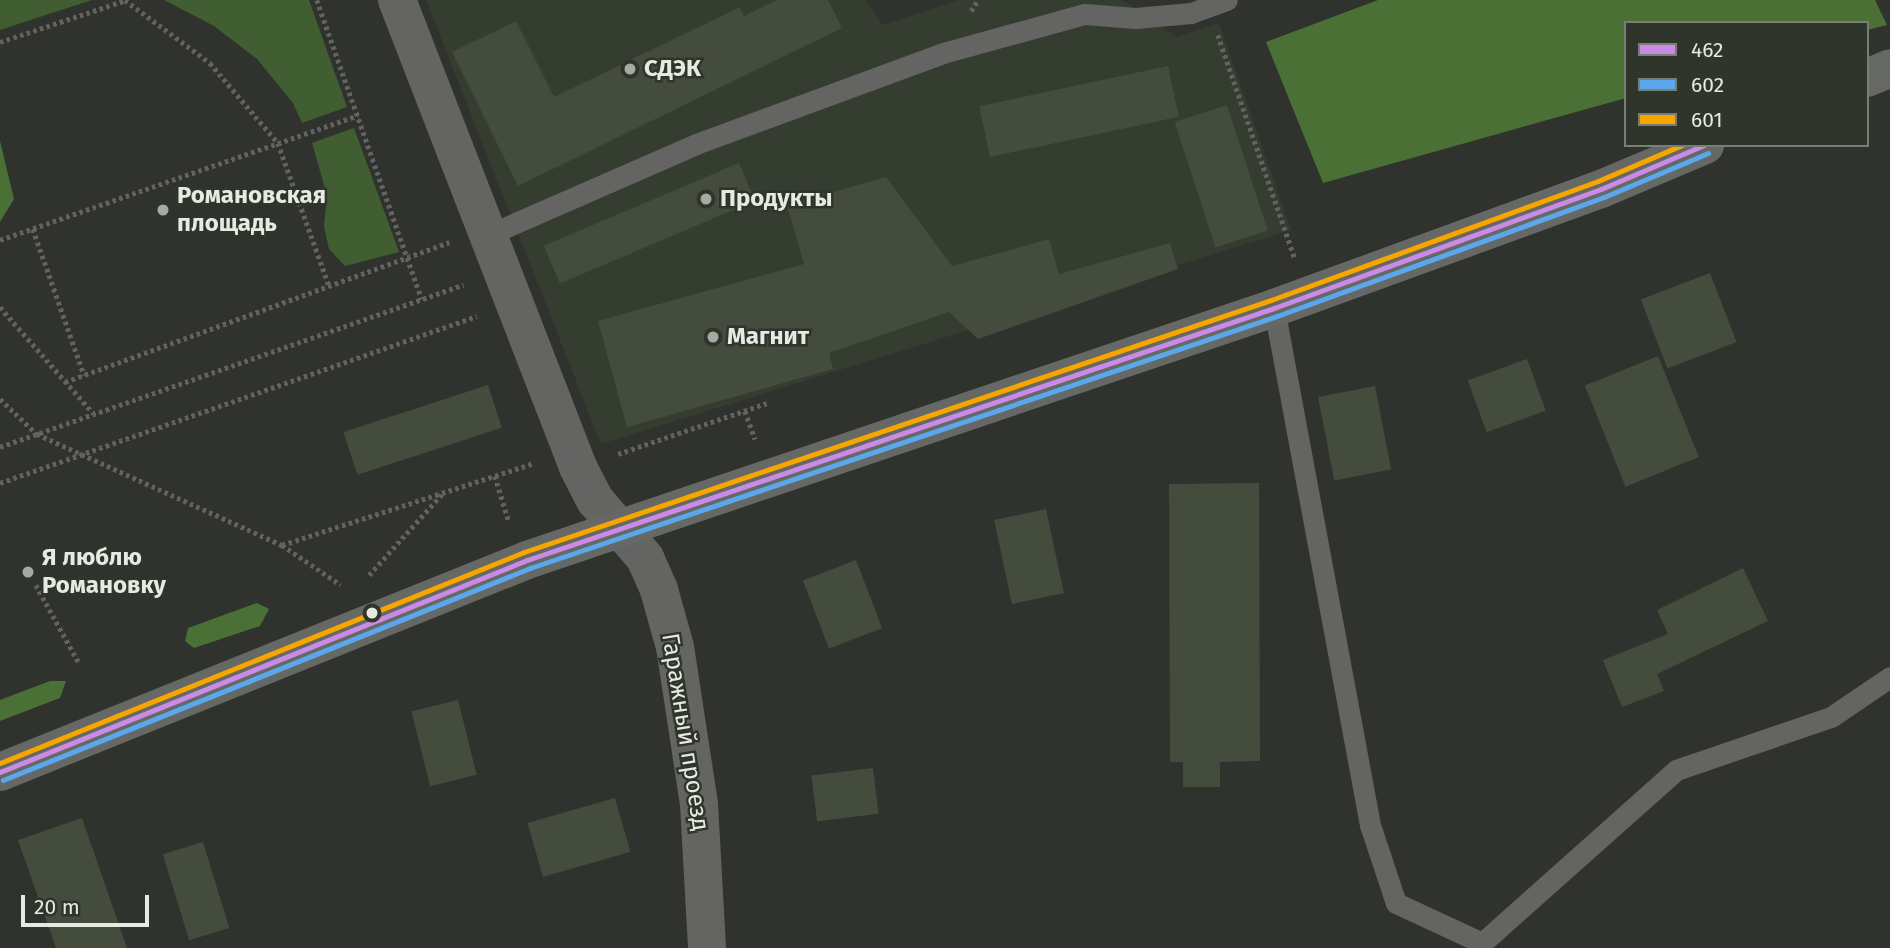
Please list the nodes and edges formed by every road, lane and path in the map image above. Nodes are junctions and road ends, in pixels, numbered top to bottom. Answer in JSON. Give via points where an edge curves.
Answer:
{"nodes":[{"id":1,"x":126,"y":0,"type":"edge"},
{"id":2,"x":317,"y":0,"type":"edge"},
{"id":3,"x":397,"y":0,"type":"edge"},
{"id":4,"x":1227,"y":0,"type":"edge"},
{"id":5,"x":0,"y":42,"type":"edge"},
{"id":6,"x":1224,"y":52,"type":"dead end"},
{"id":7,"x":1890,"y":68,"type":"edge"},
{"id":8,"x":1869,"y":77,"type":"edge"},
{"id":9,"x":358,"y":115,"type":"junction"},
{"id":10,"x":278,"y":143,"type":"junction"},
{"id":11,"x":1700,"y":147,"type":"edge"},
{"id":12,"x":33,"y":229,"type":"junction"},
{"id":13,"x":486,"y":230,"type":"junction"},
{"id":14,"x":0,"y":240,"type":"edge"},
{"id":15,"x":409,"y":261,"type":"junction"},
{"id":16,"x":510,"y":286,"type":"junction"},
{"id":17,"x":330,"y":288,"type":"junction"},
{"id":18,"x":422,"y":299,"type":"junction"},
{"id":19,"x":1291,"y":302,"type":"junction"},
{"id":20,"x":0,"y":307,"type":"edge"},
{"id":21,"x":84,"y":375,"type":"junction"},
{"id":22,"x":65,"y":382,"type":"junction"},
{"id":23,"x":0,"y":399,"type":"edge"},
{"id":24,"x":767,"y":403,"type":"dead end"},
{"id":25,"x":745,"y":411,"type":"junction"},
{"id":26,"x":94,"y":414,"type":"junction"},
{"id":27,"x":37,"y":434,"type":"junction"},
{"id":28,"x":758,"y":446,"type":"dead end"},
{"id":29,"x":0,"y":447,"type":"edge"},
{"id":30,"x":82,"y":454,"type":"junction"},
{"id":31,"x":616,"y":454,"type":"dead end"},
{"id":32,"x":540,"y":461,"type":"dead end"},
{"id":33,"x":495,"y":477,"type":"junction"},
{"id":34,"x":0,"y":483,"type":"edge"},
{"id":35,"x":443,"y":494,"type":"junction"},
{"id":36,"x":621,"y":529,"type":"junction"},
{"id":37,"x":515,"y":530,"type":"dead end"},
{"id":38,"x":282,"y":545,"type":"junction"},
{"id":39,"x":369,"y":575,"type":"dead end"},
{"id":40,"x":36,"y":585,"type":"dead end"},
{"id":41,"x":341,"y":585,"type":"dead end"},
{"id":42,"x":79,"y":663,"type":"dead end"},
{"id":43,"x":1890,"y":677,"type":"edge"},
{"id":44,"x":0,"y":772,"type":"edge"},
{"id":45,"x":707,"y":948,"type":"edge"}],
"edges":[{"from":1,"to":5,"type":"path"},
{"from":1,"to":10,"type":"path","via":[[210,63]]},
{"from":2,"to":9,"type":"path"},
{"from":3,"to":13,"type":"street","name":"Гаражный проезд"},
{"from":4,"to":13,"type":"lane","via":[[1180,14],[1135,18],[1085,14],[943,53],[696,144]]},
{"from":6,"to":19,"type":"path"},
{"from":7,"to":8,"type":"main road"},
{"from":9,"to":10,"type":"path"},
{"from":9,"to":15,"type":"path"},
{"from":10,"to":12,"type":"path"},
{"from":10,"to":17,"type":"path"},
{"from":11,"to":19,"type":"main road","via":[[1601,189]]},
{"from":12,"to":14,"type":"path"},
{"from":12,"to":21,"type":"path"},
{"from":13,"to":15,"type":"path"},
{"from":13,"to":16,"type":"street","name":"Гаражный проезд"},
{"from":15,"to":17,"type":"path"},
{"from":15,"to":18,"type":"path"},
{"from":16,"to":18,"type":"path"},
{"from":16,"to":30,"type":"path"},
{"from":16,"to":36,"type":"street","name":"Гаражный проезд","via":[[578,467],[595,500]]},
{"from":17,"to":21,"type":"path"},
{"from":18,"to":26,"type":"path"},
{"from":19,"to":36,"type":"main road"},
{"from":19,"to":43,"type":"lane","via":[[1370,825],[1396,903],[1482,943],[1676,770],[1831,717]]},
{"from":20,"to":22,"type":"path"},
{"from":21,"to":22,"type":"path"},
{"from":22,"to":26,"type":"path"},
{"from":23,"to":27,"type":"path"},
{"from":24,"to":25,"type":"path"},
{"from":25,"to":28,"type":"path"},
{"from":25,"to":31,"type":"path"},
{"from":26,"to":27,"type":"path"},
{"from":27,"to":29,"type":"path"},
{"from":27,"to":30,"type":"path"},
{"from":30,"to":34,"type":"path"},
{"from":30,"to":38,"type":"path"},
{"from":32,"to":33,"type":"path"},
{"from":33,"to":35,"type":"path"},
{"from":33,"to":37,"type":"path"},
{"from":35,"to":38,"type":"path"},
{"from":35,"to":39,"type":"path"},
{"from":36,"to":44,"type":"main road","via":[[527,560]]},
{"from":36,"to":45,"type":"street","name":"Гаражный проезд","via":[[645,558],[675,647],[699,804]]},
{"from":38,"to":41,"type":"path"},
{"from":40,"to":42,"type":"path"}]}
